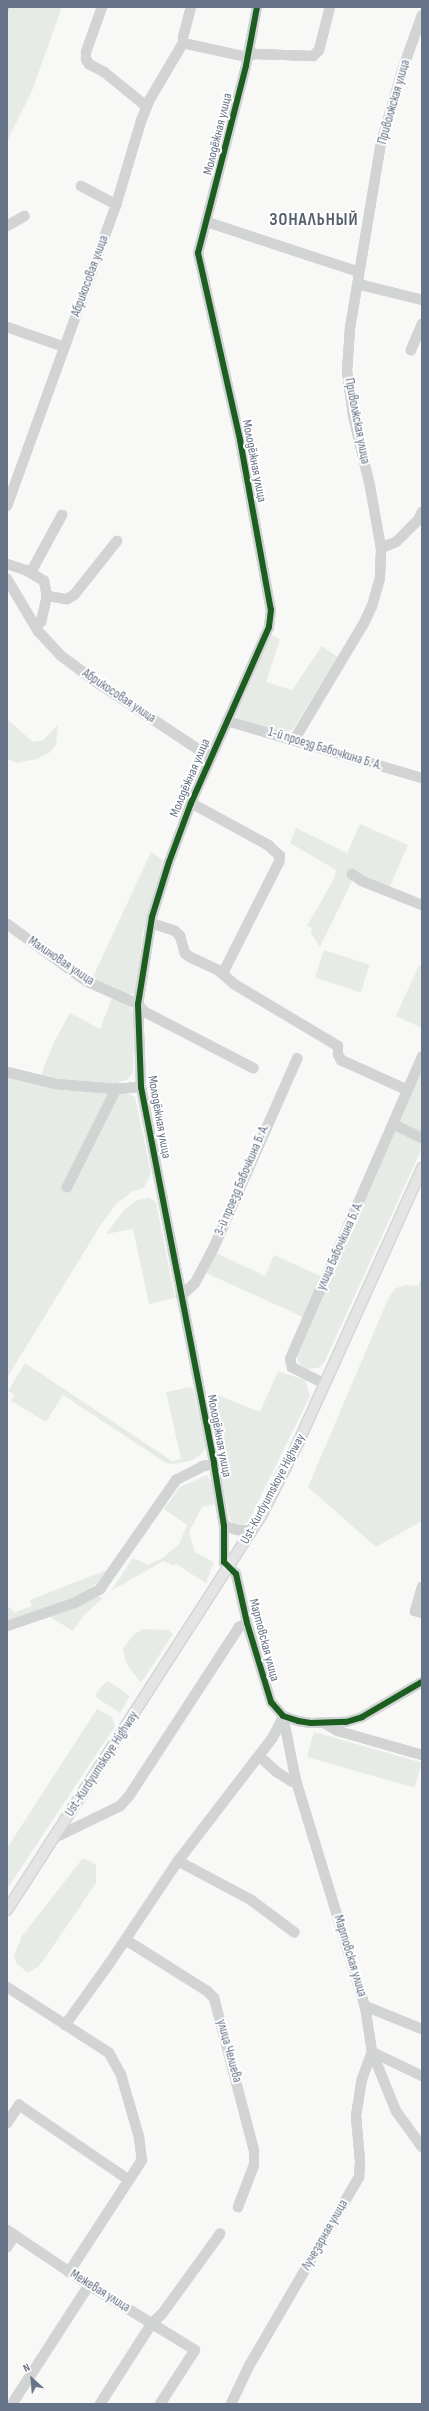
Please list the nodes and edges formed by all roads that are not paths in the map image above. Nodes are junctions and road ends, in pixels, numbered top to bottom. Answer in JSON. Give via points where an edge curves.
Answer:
{"nodes":[{"id":1,"x":102,"y":7,"type":"edge"},
{"id":2,"x":191,"y":7,"type":"edge"},
{"id":3,"x":257,"y":7,"type":"edge"},
{"id":4,"x":330,"y":7,"type":"edge"},
{"id":5,"x":422,"y":15,"type":"edge"},
{"id":6,"x":183,"y":43,"type":"junction"},
{"id":7,"x":247,"y":57,"type":"junction"},
{"id":8,"x":147,"y":107,"type":"junction"},
{"id":9,"x":81,"y":186,"type":"dead end"},
{"id":10,"x":116,"y":205,"type":"junction"},
{"id":11,"x":24,"y":216,"type":"dead end"},
{"id":12,"x":207,"y":222,"type":"junction"},
{"id":13,"x":7,"y":226,"type":"edge"},
{"id":14,"x":359,"y":272,"type":"junction"},
{"id":15,"x":358,"y":284,"type":"junction"},
{"id":16,"x":422,"y":300,"type":"edge"},
{"id":17,"x":422,"y":324,"type":"edge"},
{"id":18,"x":7,"y":327,"type":"edge"},
{"id":19,"x":64,"y":347,"type":"junction"},
{"id":20,"x":410,"y":350,"type":"dead end"},
{"id":21,"x":7,"y":506,"type":"edge"},
{"id":22,"x":422,"y":512,"type":"edge"},
{"id":23,"x":62,"y":515,"type":"dead end"},
{"id":24,"x":117,"y":541,"type":"dead end"},
{"id":25,"x":380,"y":548,"type":"junction"},
{"id":26,"x":7,"y":564,"type":"edge"},
{"id":27,"x":31,"y":572,"type":"junction"},
{"id":28,"x":7,"y":579,"type":"edge"},
{"id":29,"x":47,"y":596,"type":"junction"},
{"id":30,"x":36,"y":626,"type":"junction"},
{"id":31,"x":227,"y":721,"type":"junction"},
{"id":32,"x":294,"y":740,"type":"junction"},
{"id":33,"x":210,"y":757,"type":"junction"},
{"id":34,"x":422,"y":778,"type":"edge"},
{"id":35,"x":190,"y":802,"type":"junction"},
{"id":36,"x":352,"y":874,"type":"dead end"},
{"id":37,"x":422,"y":905,"type":"edge"},
{"id":38,"x":151,"y":923,"type":"junction"},
{"id":39,"x":7,"y":924,"type":"edge"},
{"id":40,"x":223,"y":973,"type":"junction"},
{"id":41,"x":138,"y":1004,"type":"junction"},
{"id":42,"x":422,"y":1057,"type":"edge"},
{"id":43,"x":297,"y":1059,"type":"dead end"},
{"id":44,"x":253,"y":1068,"type":"dead end"},
{"id":45,"x":7,"y":1072,"type":"edge"},
{"id":46,"x":141,"y":1087,"type":"junction"},
{"id":47,"x":116,"y":1089,"type":"junction"},
{"id":48,"x":407,"y":1090,"type":"junction"},
{"id":49,"x":393,"y":1124,"type":"junction"},
{"id":50,"x":422,"y":1138,"type":"edge"},
{"id":51,"x":422,"y":1168,"type":"edge"},
{"id":52,"x":67,"y":1187,"type":"dead end"},
{"id":53,"x":181,"y":1296,"type":"junction"},
{"id":54,"x":325,"y":1384,"type":"junction"},
{"id":55,"x":214,"y":1464,"type":"junction"},
{"id":56,"x":224,"y":1526,"type":"junction"},
{"id":57,"x":252,"y":1530,"type":"junction"},
{"id":58,"x":228,"y":1567,"type":"junction"},
{"id":59,"x":422,"y":1587,"type":"edge"},
{"id":60,"x":422,"y":1613,"type":"edge"},
{"id":61,"x":247,"y":1623,"type":"junction"},
{"id":62,"x":7,"y":1626,"type":"edge"},
{"id":63,"x":422,"y":1682,"type":"edge"},
{"id":64,"x":283,"y":1716,"type":"junction"},
{"id":65,"x":326,"y":1723,"type":"junction"},
{"id":66,"x":422,"y":1755,"type":"edge"},
{"id":67,"x":259,"y":1756,"type":"junction"},
{"id":68,"x":296,"y":1781,"type":"junction"},
{"id":69,"x":54,"y":1838,"type":"junction"},
{"id":70,"x":178,"y":1861,"type":"junction"},
{"id":71,"x":7,"y":1910,"type":"edge"},
{"id":72,"x":294,"y":1932,"type":"dead end"},
{"id":73,"x":126,"y":1940,"type":"junction"},
{"id":74,"x":7,"y":1987,"type":"edge"},
{"id":75,"x":365,"y":2006,"type":"junction"},
{"id":76,"x":65,"y":2025,"type":"junction"},
{"id":77,"x":422,"y":2029,"type":"edge"},
{"id":78,"x":372,"y":2052,"type":"junction"},
{"id":79,"x":422,"y":2076,"type":"edge"},
{"id":80,"x":7,"y":2123,"type":"edge"},
{"id":81,"x":422,"y":2147,"type":"edge"},
{"id":82,"x":129,"y":2180,"type":"junction"},
{"id":83,"x":238,"y":2207,"type":"dead end"},
{"id":84,"x":7,"y":2230,"type":"edge"},
{"id":85,"x":220,"y":2234,"type":"dead end"},
{"id":86,"x":15,"y":2235,"type":"junction"},
{"id":87,"x":7,"y":2247,"type":"edge"},
{"id":88,"x":69,"y":2272,"type":"junction"},
{"id":89,"x":89,"y":2285,"type":"junction"},
{"id":90,"x":152,"y":2323,"type":"junction"},
{"id":91,"x":12,"y":2404,"type":"edge"},
{"id":92,"x":100,"y":2404,"type":"edge"},
{"id":93,"x":160,"y":2404,"type":"edge"},
{"id":94,"x":231,"y":2404,"type":"edge"}],
"edges":[{"from":1,"to":8,"type":"street","via":[[86,52],[86,59],[89,64],[104,72]]},
{"from":2,"to":6,"type":"street","name":"Абрикосовая улица"},
{"from":3,"to":7,"type":"street","name":"Молодёжная улица"},
{"from":4,"to":7,"type":"street","via":[[319,50],[313,56],[255,54]]},
{"from":5,"to":14,"type":"street","name":"Приволжская улица","via":[[381,142]]},
{"from":6,"to":7,"type":"street"},
{"from":6,"to":8,"type":"street","name":"Абрикосовая улица"},
{"from":7,"to":12,"type":"street","name":"Молодёжная улица"},
{"from":8,"to":10,"type":"street","name":"Абрикосовая улица"},
{"from":9,"to":10,"type":"street"},
{"from":10,"to":19,"type":"street","name":"Абрикосовая улица"},
{"from":11,"to":13,"type":"street"},
{"from":12,"to":14,"type":"street"},
{"from":12,"to":31,"type":"street","name":"Молодёжная улица","via":[[199,242],[198,262],[240,440],[272,610],[269,627]]},
{"from":14,"to":15,"type":"street","name":"Приволжская улица"},
{"from":15,"to":16,"type":"street"},
{"from":15,"to":25,"type":"street","name":"Приволжская улица","via":[[350,328],[347,371],[353,415],[370,486]]},
{"from":17,"to":20,"type":"street"},
{"from":18,"to":19,"type":"street"},
{"from":19,"to":21,"type":"street","name":"Абрикосовая улица"},
{"from":22,"to":25,"type":"street","via":[[418,520],[396,542]]},
{"from":23,"to":27,"type":"street"},
{"from":24,"to":29,"type":"street","via":[[74,595],[67,599]]},
{"from":25,"to":32,"type":"street","name":"Приволжская улица","via":[[380,578],[372,606]]},
{"from":26,"to":27,"type":"street"},
{"from":27,"to":29,"type":"street","via":[[44,581]]},
{"from":28,"to":30,"type":"street","name":"Абрикосовая улица"},
{"from":29,"to":30,"type":"street","via":[[41,622]]},
{"from":30,"to":33,"type":"street","name":"Абрикосовая улица","via":[[60,655]]},
{"from":31,"to":32,"type":"street","name":"1-й проезд Бабочкина Б. А."},
{"from":31,"to":33,"type":"street","name":"Молодёжная улица"},
{"from":32,"to":34,"type":"street","name":"1-й проезд Бабочкина Б. А."},
{"from":33,"to":35,"type":"street","name":"Молодёжная улица"},
{"from":35,"to":38,"type":"street","name":"Молодёжная улица"},
{"from":35,"to":40,"type":"street","name":"Молодёжная улица","via":[[268,845],[280,856]]},
{"from":36,"to":37,"type":"street","via":[[362,881]]},
{"from":38,"to":40,"type":"street","via":[[175,931],[180,936],[185,953]]},
{"from":38,"to":41,"type":"street","name":"Молодёжная улица"},
{"from":39,"to":41,"type":"street","name":"Малиновая улица","via":[[86,980]]},
{"from":40,"to":48,"type":"street","via":[[234,984],[338,1046],[341,1060]]},
{"from":41,"to":44,"type":"street","via":[[145,1012]]},
{"from":41,"to":46,"type":"street","name":"Молодёжная улица"},
{"from":42,"to":48,"type":"street","name":"улица Бабочкина Б. А."},
{"from":43,"to":53,"type":"street","name":"3-й проезд Бабочкина Б. А.","via":[[214,1247],[195,1283]]},
{"from":45,"to":47,"type":"street","via":[[56,1084]]},
{"from":46,"to":47,"type":"street"},
{"from":46,"to":53,"type":"street","name":"Молодёжная улица"},
{"from":47,"to":52,"type":"street"},
{"from":48,"to":49,"type":"street","name":"улица Бабочкина Б. А."},
{"from":49,"to":50,"type":"street"},
{"from":49,"to":54,"type":"street","name":"улица Бабочкина Б. А.","via":[[290,1359],[292,1367]]},
{"from":51,"to":54,"type":"main road","name":"Ust-Kurdyumskoye Highway"},
{"from":53,"to":55,"type":"street","name":"Молодёжная улица"},
{"from":54,"to":57,"type":"main road","name":"Ust-Kurdyumskoye Highway","via":[[298,1443]]},
{"from":55,"to":56,"type":"street","name":"Молодёжная улица"},
{"from":55,"to":62,"type":"street","via":[[203,1466],[176,1480],[100,1589],[74,1603]]},
{"from":56,"to":57,"type":"street"},
{"from":56,"to":58,"type":"street","name":"Молодёжная улица","via":[[224,1562]]},
{"from":57,"to":58,"type":"main road","name":"Ust-Kurdyumskoye Highway"},
{"from":58,"to":61,"type":"street","name":"Мартовская улица","via":[[236,1574]]},
{"from":58,"to":69,"type":"main road","name":"Ust-Kurdyumskoye Highway"},
{"from":59,"to":60,"type":"street","via":[[416,1611]]},
{"from":61,"to":64,"type":"street","name":"Мартовская улица","via":[[266,1691],[276,1711]]},
{"from":61,"to":69,"type":"street","via":[[240,1627],[134,1790],[120,1806]]},
{"from":63,"to":65,"type":"street","via":[[354,1721]]},
{"from":64,"to":65,"type":"street","via":[[311,1723]]},
{"from":64,"to":67,"type":"street","via":[[273,1737]]},
{"from":64,"to":68,"type":"street","name":"Мартовская улица"},
{"from":65,"to":66,"type":"street","via":[[338,1731]]},
{"from":67,"to":68,"type":"street","via":[[277,1772],[291,1781]]},
{"from":67,"to":70,"type":"street"},
{"from":68,"to":75,"type":"street","name":"Мартовская улица"},
{"from":69,"to":71,"type":"main road","name":"Ust-Kurdyumskoye Highway"},
{"from":70,"to":72,"type":"street","via":[[251,1900]]},
{"from":70,"to":73,"type":"street"},
{"from":73,"to":76,"type":"street"},
{"from":73,"to":83,"type":"street","name":"улица Челиева","via":[[214,1998],[254,2151],[254,2165]]},
{"from":74,"to":76,"type":"street"},
{"from":75,"to":77,"type":"street"},
{"from":75,"to":78,"type":"street","name":"Мартовская улица"},
{"from":76,"to":82,"type":"street","via":[[109,2054],[121,2075],[139,2137],[142,2160]]},
{"from":78,"to":79,"type":"street"},
{"from":78,"to":81,"type":"street","name":"Мартовская улица","via":[[396,2111]]},
{"from":78,"to":94,"type":"street","name":"Лучезарная улица","via":[[362,2079],[356,2116],[359,2177],[249,2366]]},
{"from":80,"to":82,"type":"street","via":[[19,2105]]},
{"from":82,"to":88,"type":"street"},
{"from":84,"to":86,"type":"street","name":"Межевая улица"},
{"from":85,"to":90,"type":"street","via":[[162,2314]]},
{"from":86,"to":87,"type":"street"},
{"from":86,"to":88,"type":"street","name":"Межевая улица"},
{"from":88,"to":89,"type":"street","name":"Межевая улица"},
{"from":89,"to":90,"type":"street","name":"Межевая улица"},
{"from":89,"to":91,"type":"street"},
{"from":90,"to":92,"type":"street"},
{"from":90,"to":93,"type":"street","name":"Межевая улица","via":[[195,2350]]}]}
